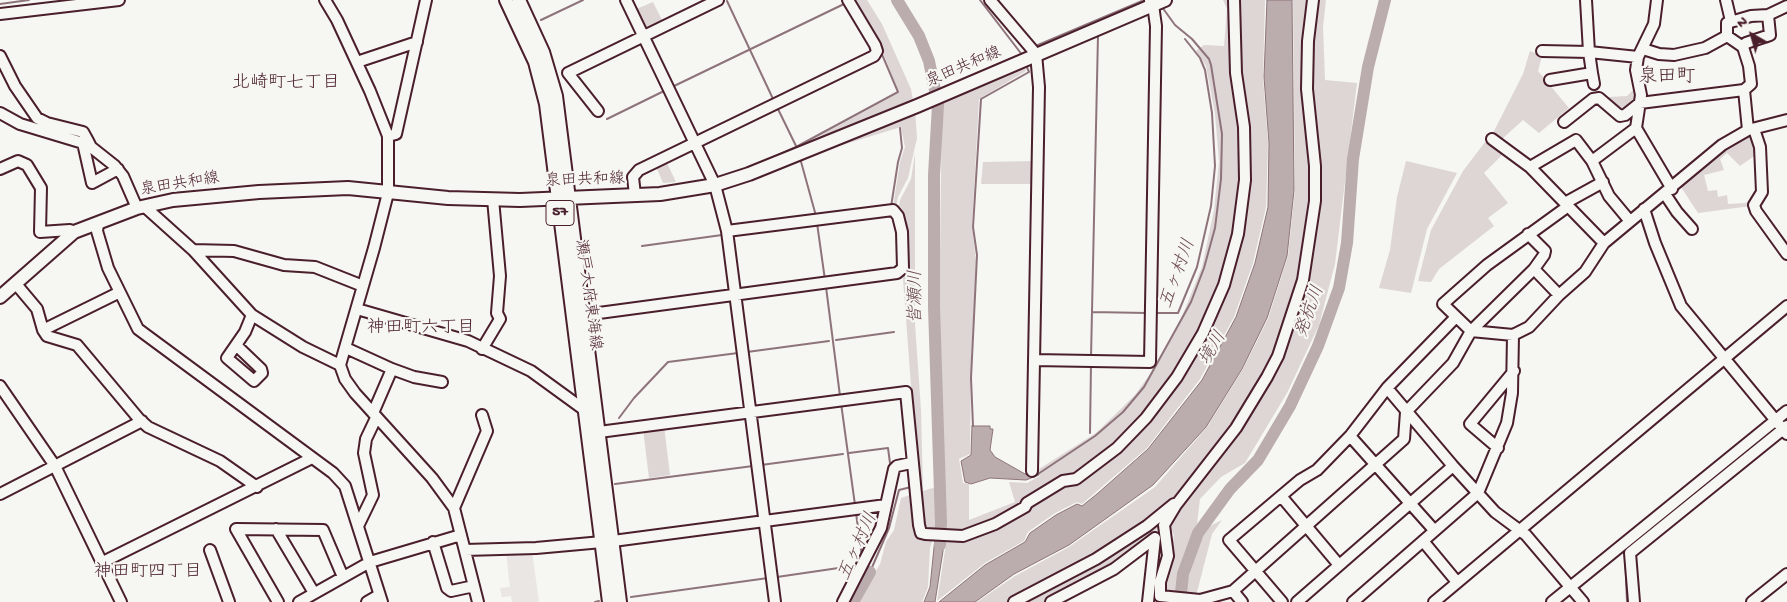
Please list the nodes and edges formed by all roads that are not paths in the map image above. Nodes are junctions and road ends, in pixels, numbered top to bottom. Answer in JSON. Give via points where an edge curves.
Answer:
{"nodes":[{"id":1,"x":119,"y":0,"type":"edge"},
{"id":2,"x":325,"y":0,"type":"edge"},
{"id":3,"x":426,"y":0,"type":"edge"},
{"id":4,"x":506,"y":0,"type":"edge"},
{"id":5,"x":519,"y":0,"type":"edge"},
{"id":6,"x":626,"y":0,"type":"edge"},
{"id":7,"x":718,"y":0,"type":"edge"},
{"id":8,"x":848,"y":0,"type":"edge"},
{"id":9,"x":1234,"y":0,"type":"edge"},
{"id":10,"x":1314,"y":0,"type":"edge"},
{"id":11,"x":1586,"y":0,"type":"edge"},
{"id":12,"x":1657,"y":0,"type":"edge"},
{"id":13,"x":1726,"y":0,"type":"edge"},
{"id":14,"x":992,"y":1,"type":"edge"},
{"id":15,"x":1156,"y":2,"type":"edge"},
{"id":16,"x":1787,"y":6,"type":"edge"},
{"id":17,"x":0,"y":14,"type":"edge"},
{"id":18,"x":1768,"y":15,"type":"junction"},
{"id":19,"x":1731,"y":21,"type":"junction"},
{"id":20,"x":643,"y":35,"type":"junction"},
{"id":21,"x":1727,"y":36,"type":"junction"},
{"id":22,"x":417,"y":42,"type":"junction"},
{"id":23,"x":1742,"y":47,"type":"junction"},
{"id":24,"x":1542,"y":51,"type":"dead end"},
{"id":25,"x":1589,"y":52,"type":"junction"},
{"id":26,"x":1641,"y":53,"type":"junction"},
{"id":27,"x":1034,"y":55,"type":"junction"},
{"id":28,"x":0,"y":56,"type":"edge"},
{"id":29,"x":357,"y":62,"type":"junction"},
{"id":30,"x":1550,"y":80,"type":"dead end"},
{"id":31,"x":1744,"y":90,"type":"junction"},
{"id":32,"x":1640,"y":103,"type":"junction"},
{"id":33,"x":598,"y":111,"type":"dead end"},
{"id":34,"x":0,"y":113,"type":"edge"},
{"id":35,"x":1787,"y":120,"type":"edge"},
{"id":36,"x":14,"y":121,"type":"junction"},
{"id":37,"x":1564,"y":122,"type":"dead end"},
{"id":38,"x":0,"y":124,"type":"edge"},
{"id":39,"x":1636,"y":128,"type":"junction"},
{"id":40,"x":1751,"y":130,"type":"junction"},
{"id":41,"x":388,"y":136,"type":"junction"},
{"id":42,"x":1492,"y":139,"type":"dead end"},
{"id":43,"x":695,"y":141,"type":"junction"},
{"id":44,"x":86,"y":142,"type":"junction"},
{"id":45,"x":1592,"y":162,"type":"junction"},
{"id":46,"x":1530,"y":167,"type":"junction"},
{"id":47,"x":0,"y":169,"type":"edge"},
{"id":48,"x":118,"y":170,"type":"junction"},
{"id":49,"x":1603,"y":182,"type":"junction"},
{"id":50,"x":715,"y":185,"type":"junction"},
{"id":51,"x":1669,"y":191,"type":"junction"},
{"id":52,"x":388,"y":193,"type":"junction"},
{"id":53,"x":635,"y":195,"type":"junction"},
{"id":54,"x":564,"y":198,"type":"junction"},
{"id":55,"x":493,"y":199,"type":"junction"},
{"id":56,"x":1566,"y":205,"type":"junction"},
{"id":57,"x":140,"y":207,"type":"junction"},
{"id":58,"x":1644,"y":208,"type":"junction"},
{"id":59,"x":1629,"y":220,"type":"junction"},
{"id":60,"x":98,"y":224,"type":"junction"},
{"id":61,"x":1692,"y":229,"type":"dead end"},
{"id":62,"x":727,"y":231,"type":"junction"},
{"id":63,"x":74,"y":232,"type":"junction"},
{"id":64,"x":1528,"y":234,"type":"junction"},
{"id":65,"x":1604,"y":243,"type":"junction"},
{"id":66,"x":193,"y":250,"type":"junction"},
{"id":67,"x":1787,"y":254,"type":"edge"},
{"id":68,"x":1534,"y":270,"type":"junction"},
{"id":69,"x":16,"y":284,"type":"junction"},
{"id":70,"x":363,"y":286,"type":"junction"},
{"id":71,"x":118,"y":293,"type":"junction"},
{"id":72,"x":735,"y":294,"type":"junction"},
{"id":73,"x":1558,"y":295,"type":"junction"},
{"id":74,"x":0,"y":297,"type":"edge"},
{"id":75,"x":1787,"y":306,"type":"edge"},
{"id":76,"x":357,"y":309,"type":"junction"},
{"id":77,"x":252,"y":315,"type":"junction"},
{"id":78,"x":584,"y":315,"type":"junction"},
{"id":79,"x":1456,"y":317,"type":"junction"},
{"id":80,"x":43,"y":330,"type":"junction"},
{"id":81,"x":1471,"y":331,"type":"junction"},
{"id":82,"x":1513,"y":335,"type":"junction"},
{"id":83,"x":237,"y":346,"type":"dead end"},
{"id":84,"x":346,"y":348,"type":"junction"},
{"id":85,"x":482,"y":349,"type":"junction"},
{"id":86,"x":1725,"y":359,"type":"junction"},
{"id":87,"x":1034,"y":360,"type":"junction"},
{"id":88,"x":340,"y":365,"type":"junction"},
{"id":89,"x":392,"y":369,"type":"junction"},
{"id":90,"x":1514,"y":371,"type":"junction"},
{"id":91,"x":442,"y":382,"type":"dead end"},
{"id":92,"x":0,"y":386,"type":"edge"},
{"id":93,"x":1387,"y":388,"type":"junction"},
{"id":94,"x":586,"y":411,"type":"junction"},
{"id":95,"x":1787,"y":411,"type":"edge"},
{"id":96,"x":750,"y":412,"type":"junction"},
{"id":97,"x":1406,"y":412,"type":"junction"},
{"id":98,"x":482,"y":415,"type":"dead end"},
{"id":99,"x":374,"y":416,"type":"junction"},
{"id":100,"x":1776,"y":420,"type":"junction"},
{"id":101,"x":142,"y":422,"type":"junction"},
{"id":102,"x":1786,"y":430,"type":"edge"},
{"id":103,"x":599,"y":432,"type":"junction"},
{"id":104,"x":1350,"y":436,"type":"junction"},
{"id":105,"x":1498,"y":448,"type":"junction"},
{"id":106,"x":312,"y":458,"type":"junction"},
{"id":107,"x":911,"y":463,"type":"junction"},
{"id":108,"x":1376,"y":465,"type":"junction"},
{"id":109,"x":55,"y":466,"type":"junction"},
{"id":110,"x":1453,"y":466,"type":"junction"},
{"id":111,"x":1032,"y":471,"type":"dead end"},
{"id":112,"x":257,"y":487,"type":"junction"},
{"id":113,"x":1478,"y":493,"type":"junction"},
{"id":114,"x":0,"y":494,"type":"edge"},
{"id":115,"x":1281,"y":496,"type":"junction"},
{"id":116,"x":1183,"y":497,"type":"junction"},
{"id":117,"x":1410,"y":503,"type":"junction"},
{"id":118,"x":886,"y":504,"type":"junction"},
{"id":119,"x":454,"y":508,"type":"junction"},
{"id":120,"x":765,"y":520,"type":"junction"},
{"id":121,"x":359,"y":524,"type":"junction"},
{"id":122,"x":1164,"y":526,"type":"junction"},
{"id":123,"x":1307,"y":526,"type":"junction"},
{"id":124,"x":276,"y":529,"type":"junction"},
{"id":125,"x":1434,"y":530,"type":"junction"},
{"id":126,"x":1520,"y":530,"type":"junction"},
{"id":127,"x":461,"y":535,"type":"junction"},
{"id":128,"x":1155,"y":538,"type":"junction"},
{"id":129,"x":607,"y":541,"type":"junction"},
{"id":130,"x":1423,"y":541,"type":"junction"},
{"id":131,"x":433,"y":542,"type":"junction"},
{"id":132,"x":1631,"y":546,"type":"junction"},
{"id":133,"x":210,"y":550,"type":"dead end"},
{"id":134,"x":465,"y":550,"type":"junction"},
{"id":135,"x":103,"y":562,"type":"junction"},
{"id":136,"x":370,"y":562,"type":"junction"},
{"id":137,"x":1339,"y":565,"type":"junction"},
{"id":138,"x":1255,"y":572,"type":"junction"},
{"id":139,"x":1787,"y":574,"type":"edge"},
{"id":140,"x":343,"y":577,"type":"junction"},
{"id":141,"x":1457,"y":582,"type":"junction"},
{"id":142,"x":474,"y":586,"type":"junction"},
{"id":143,"x":1570,"y":587,"type":"junction"},
{"id":144,"x":1233,"y":591,"type":"junction"},
{"id":145,"x":314,"y":594,"type":"junction"},
{"id":146,"x":1159,"y":598,"type":"edge"},
{"id":147,"x":380,"y":599,"type":"edge"},
{"id":148,"x":1199,"y":600,"type":"edge"},
{"id":149,"x":121,"y":602,"type":"edge"},
{"id":150,"x":229,"y":602,"type":"edge"},
{"id":151,"x":278,"y":602,"type":"edge"},
{"id":152,"x":299,"y":602,"type":"edge"},
{"id":153,"x":367,"y":602,"type":"edge"},
{"id":154,"x":478,"y":602,"type":"edge"},
{"id":155,"x":609,"y":602,"type":"edge"},
{"id":156,"x":620,"y":602,"type":"edge"},
{"id":157,"x":775,"y":602,"type":"edge"},
{"id":158,"x":843,"y":602,"type":"edge"},
{"id":159,"x":1014,"y":602,"type":"edge"},
{"id":160,"x":1051,"y":602,"type":"edge"},
{"id":161,"x":1148,"y":602,"type":"edge"},
{"id":162,"x":1242,"y":602,"type":"edge"},
{"id":163,"x":1282,"y":602,"type":"edge"},
{"id":164,"x":1297,"y":602,"type":"edge"},
{"id":165,"x":1353,"y":602,"type":"edge"},
{"id":166,"x":1434,"y":602,"type":"edge"},
{"id":167,"x":1552,"y":602,"type":"edge"},
{"id":168,"x":1583,"y":602,"type":"edge"},
{"id":169,"x":1634,"y":602,"type":"edge"},
{"id":170,"x":1752,"y":602,"type":"edge"}],
"edges":[{"from":1,"to":17,"type":"street"},
{"from":2,"to":29,"type":"street"},
{"from":3,"to":22,"type":"street"},
{"from":4,"to":54,"type":"main road","name":"瀬戸大府東海線","number":"57","via":[[528,43],[541,80]]},
{"from":5,"to":54,"type":"main road","name":"瀬戸大府東海線","number":"57","via":[[553,83]]},
{"from":6,"to":20,"type":"street"},
{"from":7,"to":20,"type":"street"},
{"from":8,"to":43,"type":"street","via":[[875,45],[874,56]]},
{"from":9,"to":107,"type":"street","via":[[1245,180],[1238,234],[1224,285],[1203,333],[1172,384],[1117,448],[1076,479],[1063,482],[995,524],[963,536],[922,533]]},
{"from":10,"to":116,"type":"street","via":[[1308,41],[1308,89],[1315,201],[1303,280],[1268,377],[1236,428]]},
{"from":11,"to":25,"type":"street"},
{"from":12,"to":26,"type":"street","via":[[1654,24]]},
{"from":13,"to":19,"type":"street"},
{"from":14,"to":27,"type":"street"},
{"from":15,"to":27,"type":"main road","name":"泉田共和線"},
{"from":15,"to":87,"type":"street","via":[[1150,362]]},
{"from":16,"to":18,"type":"street"},
{"from":18,"to":19,"type":"street"},
{"from":18,"to":23,"type":"street","via":[[1770,35]]},
{"from":19,"to":21,"type":"street","via":[[1727,23]]},
{"from":20,"to":33,"type":"street","via":[[568,73]]},
{"from":20,"to":43,"type":"street"},
{"from":21,"to":23,"type":"street"},
{"from":21,"to":26,"type":"street","via":[[1705,48],[1674,55]]},
{"from":22,"to":29,"type":"street"},
{"from":22,"to":41,"type":"street","via":[[396,134]]},
{"from":23,"to":31,"type":"street","via":[[1750,66],[1751,84]]},
{"from":24,"to":25,"type":"street"},
{"from":25,"to":26,"type":"street"},
{"from":25,"to":30,"type":"street","via":[[1593,78]]},
{"from":26,"to":32,"type":"street","via":[[1636,70]]},
{"from":27,"to":50,"type":"main road","name":"泉田共和線","via":[[919,105]]},
{"from":27,"to":87,"type":"street","via":[[1039,87]]},
{"from":28,"to":44,"type":"street","via":[[37,118],[83,132]]},
{"from":29,"to":41,"type":"street"},
{"from":31,"to":32,"type":"street"},
{"from":31,"to":40,"type":"street"},
{"from":32,"to":37,"type":"street","via":[[1620,116],[1604,100],[1593,99]]},
{"from":32,"to":39,"type":"street"},
{"from":34,"to":36,"type":"street"},
{"from":35,"to":40,"type":"street"},
{"from":36,"to":38,"type":"street"},
{"from":36,"to":44,"type":"street"},
{"from":39,"to":45,"type":"street"},
{"from":39,"to":51,"type":"street"},
{"from":40,"to":51,"type":"street","via":[[1722,145]]},
{"from":40,"to":67,"type":"street","via":[[1760,147],[1762,192],[1754,205]]},
{"from":41,"to":52,"type":"street"},
{"from":42,"to":46,"type":"street"},
{"from":43,"to":50,"type":"street"},
{"from":43,"to":53,"type":"street","via":[[635,173]]},
{"from":44,"to":48,"type":"street"},
{"from":44,"to":48,"type":"street","via":[[92,183]]},
{"from":45,"to":46,"type":"street","via":[[1576,140]]},
{"from":45,"to":49,"type":"street"},
{"from":46,"to":56,"type":"street"},
{"from":47,"to":63,"type":"street","via":[[18,161],[27,165],[41,188],[40,232]]},
{"from":48,"to":57,"type":"street"},
{"from":49,"to":56,"type":"street"},
{"from":49,"to":59,"type":"street","via":[[1609,196]]},
{"from":50,"to":53,"type":"main road","name":"泉田共和線"},
{"from":50,"to":62,"type":"street"},
{"from":51,"to":58,"type":"street"},
{"from":51,"to":61,"type":"street","via":[[1677,212]]},
{"from":52,"to":55,"type":"main road","name":"泉田共和線"},
{"from":52,"to":57,"type":"main road","name":"泉田共和線","via":[[348,188],[275,190],[204,196]]},
{"from":52,"to":70,"type":"street"},
{"from":53,"to":54,"type":"main road","name":"泉田共和線"},
{"from":54,"to":55,"type":"main road","name":"泉田共和線"},
{"from":54,"to":78,"type":"main road","name":"瀬戸大府東海線","number":"57"},
{"from":54,"to":94,"type":"main road","name":"瀬戸大府東海線","number":"57"},
{"from":55,"to":85,"type":"street","via":[[500,276],[497,313],[500,319]]},
{"from":56,"to":64,"type":"street"},
{"from":56,"to":65,"type":"street"},
{"from":57,"to":60,"type":"main road","name":"泉田共和線"},
{"from":57,"to":66,"type":"street"},
{"from":58,"to":59,"type":"street"},
{"from":58,"to":86,"type":"street","via":[[1681,306]]},
{"from":59,"to":65,"type":"street"},
{"from":60,"to":63,"type":"main road","name":"泉田共和線"},
{"from":60,"to":71,"type":"street","via":[[97,231]]},
{"from":62,"to":72,"type":"street"},
{"from":62,"to":72,"type":"street","via":[[889,210],[896,213],[904,241],[904,262],[900,272]]},
{"from":63,"to":69,"type":"main road","name":"泉田共和線"},
{"from":64,"to":68,"type":"street","via":[[1545,251]]},
{"from":64,"to":79,"type":"street","via":[[1439,303]]},
{"from":65,"to":73,"type":"street","via":[[1585,272]]},
{"from":66,"to":70,"type":"street","via":[[234,251],[284,265],[315,267]]},
{"from":66,"to":77,"type":"street"},
{"from":68,"to":73,"type":"street"},
{"from":68,"to":81,"type":"street"},
{"from":69,"to":74,"type":"main road","name":"泉田共和線"},
{"from":69,"to":80,"type":"street","via":[[37,309]]},
{"from":70,"to":76,"type":"street"},
{"from":71,"to":80,"type":"street"},
{"from":71,"to":106,"type":"street","via":[[138,329]]},
{"from":72,"to":78,"type":"street"},
{"from":72,"to":96,"type":"street"},
{"from":73,"to":82,"type":"street","via":[[1529,327]]},
{"from":75,"to":86,"type":"street"},
{"from":76,"to":84,"type":"street"},
{"from":76,"to":85,"type":"street","via":[[468,341]]},
{"from":77,"to":83,"type":"street"},
{"from":77,"to":88,"type":"street"},
{"from":78,"to":103,"type":"main road","name":"瀬戸大府東海線","number":"57"},
{"from":79,"to":81,"type":"street"},
{"from":79,"to":93,"type":"street"},
{"from":80,"to":101,"type":"street","via":[[47,336],[78,345]]},
{"from":81,"to":82,"type":"street"},
{"from":81,"to":97,"type":"street","via":[[1453,363]]},
{"from":82,"to":90,"type":"street"},
{"from":84,"to":88,"type":"street"},
{"from":84,"to":89,"type":"street"},
{"from":85,"to":94,"type":"street","via":[[531,371]]},
{"from":86,"to":100,"type":"street"},
{"from":86,"to":126,"type":"street"},
{"from":87,"to":111,"type":"street"},
{"from":88,"to":99,"type":"street","via":[[345,379]]},
{"from":89,"to":91,"type":"street"},
{"from":89,"to":99,"type":"street"},
{"from":90,"to":105,"type":"street","via":[[1507,423]]},
{"from":90,"to":105,"type":"street","via":[[1470,424]]},
{"from":92,"to":109,"type":"street"},
{"from":93,"to":97,"type":"street"},
{"from":93,"to":104,"type":"street"},
{"from":94,"to":129,"type":"main road","name":"瀬戸大府東海線","number":"57"},
{"from":95,"to":100,"type":"street"},
{"from":96,"to":103,"type":"street"},
{"from":96,"to":107,"type":"street","via":[[906,392]]},
{"from":96,"to":120,"type":"street"},
{"from":97,"to":108,"type":"street","via":[[1404,439]]},
{"from":97,"to":110,"type":"street"},
{"from":98,"to":119,"type":"street","via":[[487,431]]},
{"from":99,"to":119,"type":"street","via":[[432,478]]},
{"from":99,"to":121,"type":"street","via":[[364,453],[373,495]]},
{"from":100,"to":102,"type":"street"},
{"from":100,"to":132,"type":"street"},
{"from":101,"to":109,"type":"street"},
{"from":101,"to":112,"type":"street","via":[[220,461]]},
{"from":102,"to":132,"type":"street"},
{"from":103,"to":129,"type":"main road","name":"瀬戸大府東海線","number":"57"},
{"from":104,"to":108,"type":"street"},
{"from":104,"to":115,"type":"street","via":[[1317,470]]},
{"from":105,"to":113,"type":"street"},
{"from":106,"to":112,"type":"street"},
{"from":106,"to":121,"type":"street","via":[[345,486]]},
{"from":107,"to":118,"type":"street","via":[[894,468]]},
{"from":108,"to":117,"type":"street"},
{"from":108,"to":123,"type":"street"},
{"from":109,"to":114,"type":"street"},
{"from":109,"to":135,"type":"street"},
{"from":110,"to":113,"type":"street"},
{"from":110,"to":117,"type":"street"},
{"from":112,"to":135,"type":"street"},
{"from":113,"to":125,"type":"street"},
{"from":113,"to":126,"type":"street","via":[[1495,512]]},
{"from":115,"to":123,"type":"street"},
{"from":115,"to":138,"type":"street","via":[[1229,540]]},
{"from":116,"to":122,"type":"street"},
{"from":116,"to":159,"type":"street","via":[[1147,526],[1096,559]]},
{"from":117,"to":125,"type":"street"},
{"from":117,"to":137,"type":"street"},
{"from":118,"to":120,"type":"street"},
{"from":118,"to":158,"type":"street","via":[[881,528]]},
{"from":119,"to":127,"type":"street"},
{"from":120,"to":129,"type":"street"},
{"from":120,"to":157,"type":"street"},
{"from":121,"to":136,"type":"street"},
{"from":122,"to":128,"type":"street"},
{"from":122,"to":146,"type":"street","via":[[1168,556]]},
{"from":123,"to":137,"type":"street"},
{"from":123,"to":138,"type":"street"},
{"from":124,"to":140,"type":"street","via":[[323,530]]},
{"from":124,"to":145,"type":"street"},
{"from":124,"to":151,"type":"street","via":[[236,529]]},
{"from":125,"to":130,"type":"street"},
{"from":126,"to":141,"type":"street"},
{"from":126,"to":143,"type":"street"},
{"from":127,"to":131,"type":"street"},
{"from":127,"to":134,"type":"street"},
{"from":128,"to":160,"type":"street","via":[[1114,569]]},
{"from":128,"to":161,"type":"street"},
{"from":129,"to":134,"type":"street"},
{"from":129,"to":155,"type":"main road","name":"瀬戸大府東海線","number":"57"},
{"from":129,"to":156,"type":"main road","name":"瀬戸大府東海線","number":"57"},
{"from":130,"to":141,"type":"street"},
{"from":130,"to":165,"type":"street"},
{"from":131,"to":136,"type":"street"},
{"from":131,"to":142,"type":"street","via":[[447,588],[451,591]]},
{"from":132,"to":143,"type":"street"},
{"from":132,"to":169,"type":"street"},
{"from":133,"to":150,"type":"street"},
{"from":134,"to":142,"type":"street"},
{"from":135,"to":149,"type":"street"},
{"from":136,"to":140,"type":"street"},
{"from":136,"to":147,"type":"street"},
{"from":137,"to":164,"type":"street"},
{"from":138,"to":144,"type":"street"},
{"from":138,"to":163,"type":"street"},
{"from":139,"to":170,"type":"street"},
{"from":140,"to":145,"type":"street"},
{"from":141,"to":166,"type":"street"},
{"from":142,"to":154,"type":"street"},
{"from":143,"to":167,"type":"street"},
{"from":143,"to":168,"type":"street"},
{"from":144,"to":148,"type":"street"},
{"from":144,"to":162,"type":"street"},
{"from":145,"to":152,"type":"street"},
{"from":146,"to":148,"type":"street"},
{"from":147,"to":153,"type":"street"}]}
